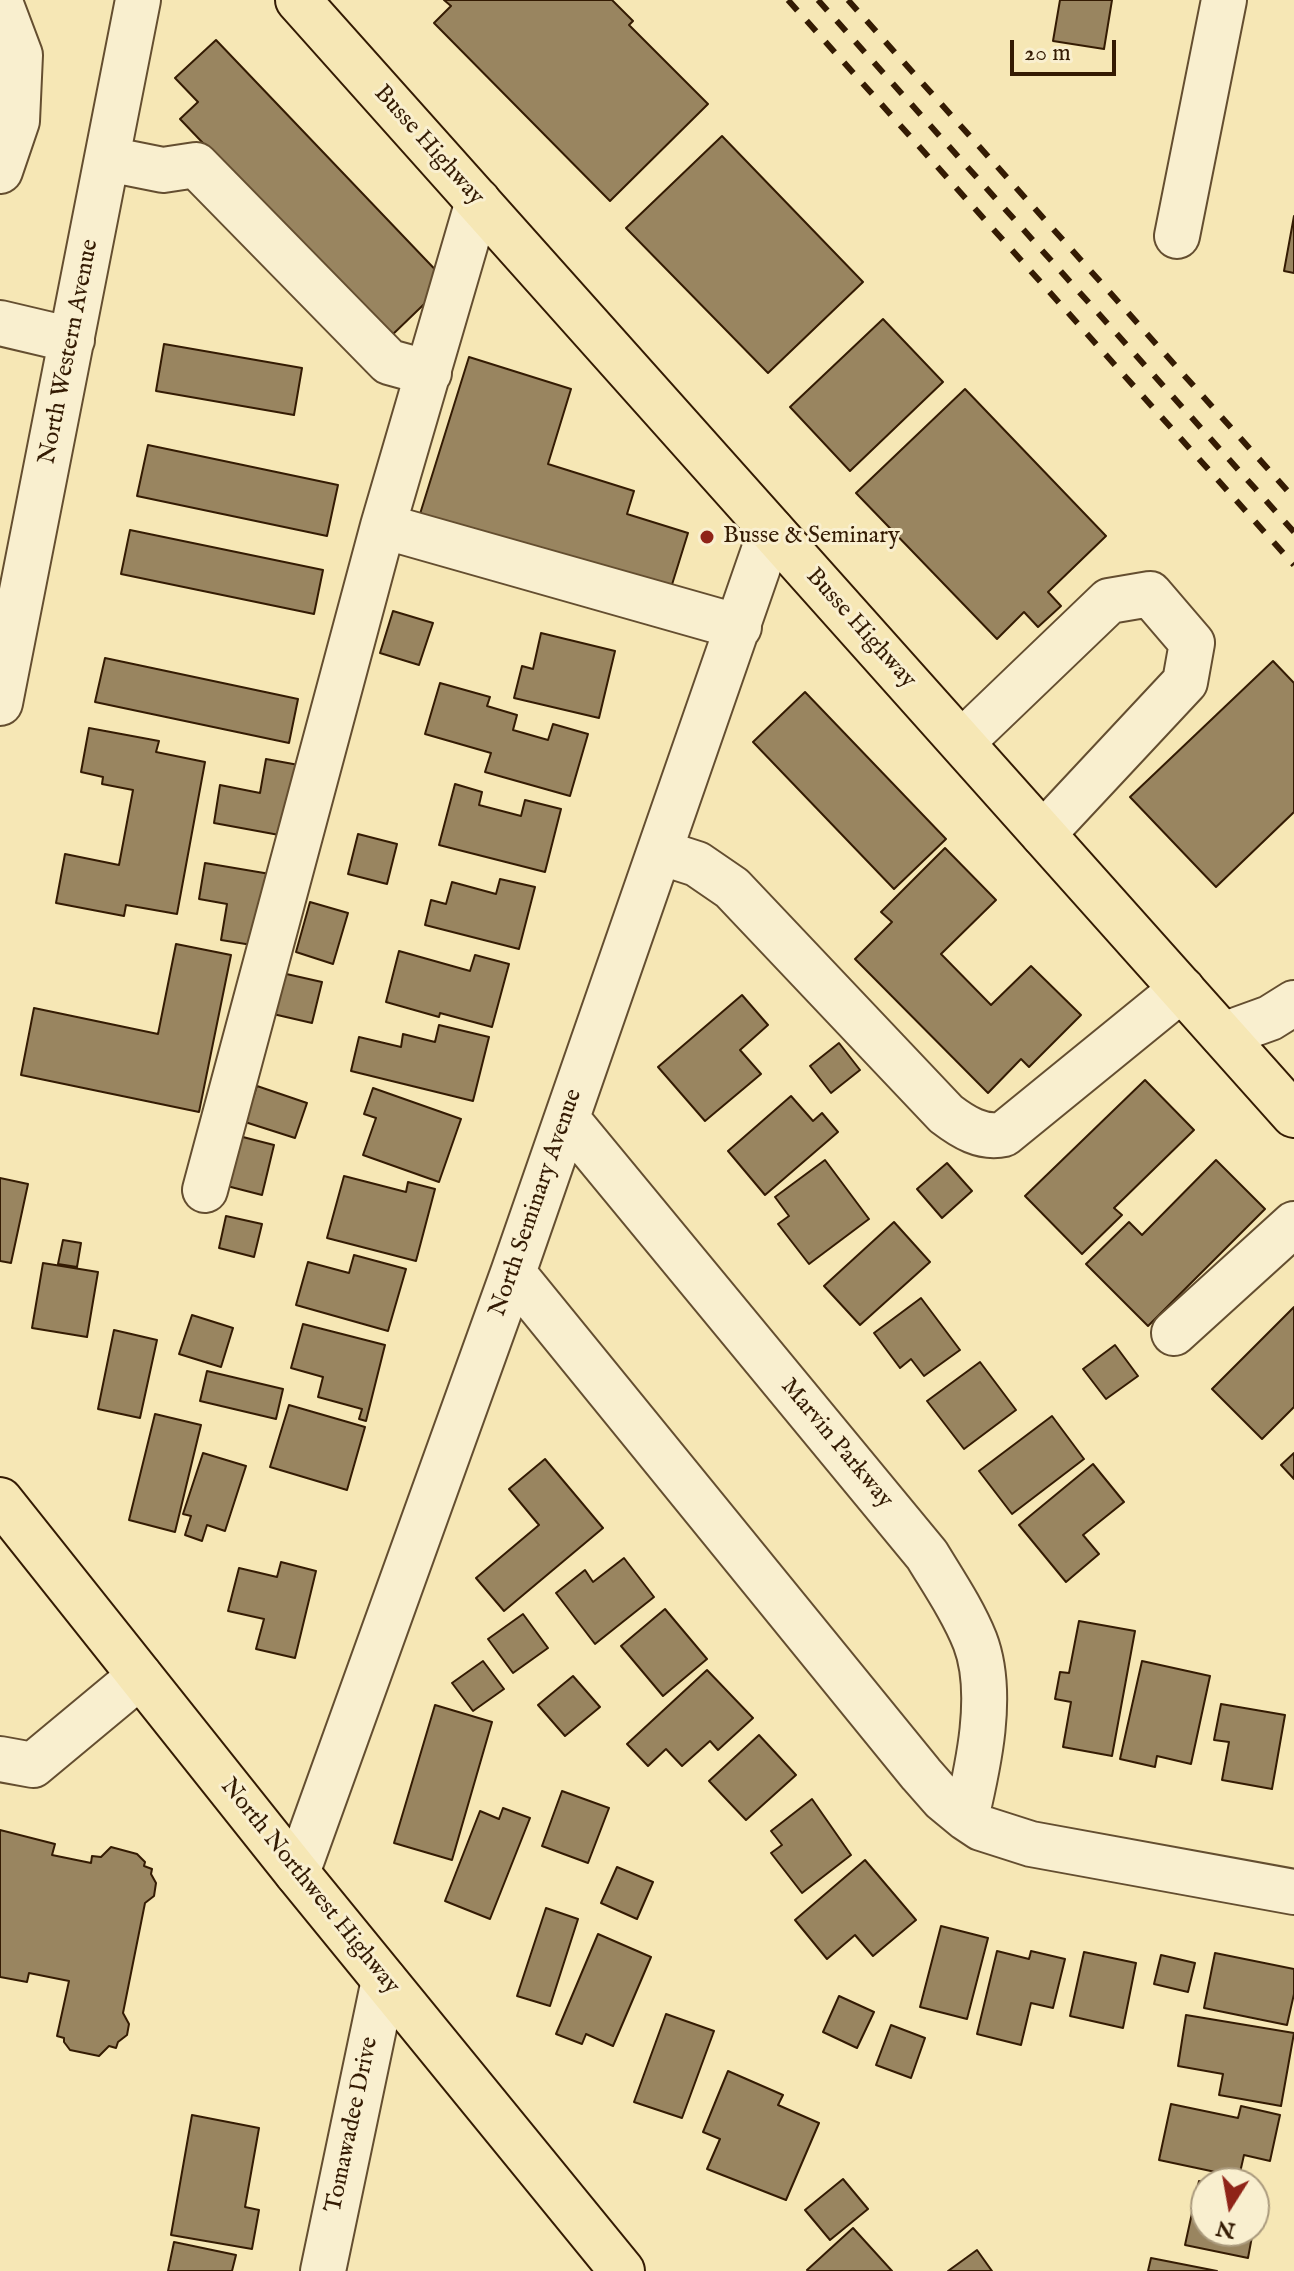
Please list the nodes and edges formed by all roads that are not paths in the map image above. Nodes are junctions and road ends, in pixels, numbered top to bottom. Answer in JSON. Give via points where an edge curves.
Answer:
{"nodes":[{"id":1,"x":138,"y":0,"type":"edge"},
{"id":2,"x":298,"y":0,"type":"edge"},
{"id":3,"x":1224,"y":0,"type":"edge"},
{"id":4,"x":0,"y":2,"type":"edge"},
{"id":5,"x":108,"y":159,"type":"junction"},
{"id":6,"x":0,"y":171,"type":"edge"},
{"id":7,"x":478,"y":201,"type":"junction"},
{"id":8,"x":1177,"y":236,"type":"dead end"},
{"id":9,"x":0,"y":323,"type":"edge"},
{"id":10,"x":72,"y":340,"type":"junction"},
{"id":11,"x":429,"y":373,"type":"junction"},
{"id":12,"x":383,"y":526,"type":"junction"},
{"id":13,"x":771,"y":530,"type":"junction"},
{"id":14,"x":739,"y":627,"type":"junction"},
{"id":15,"x":0,"y":703,"type":"edge"},
{"id":16,"x":962,"y":742,"type":"junction"},
{"id":17,"x":1043,"y":834,"type":"junction"},
{"id":18,"x":660,"y":852,"type":"junction"},
{"id":19,"x":1182,"y":989,"type":"junction"},
{"id":20,"x":1294,"y":1003,"type":"edge"},
{"id":21,"x":1223,"y":1035,"type":"junction"},
{"id":22,"x":1294,"y":1115,"type":"edge"},
{"id":23,"x":567,"y":1119,"type":"junction"},
{"id":24,"x":205,"y":1190,"type":"dead end"},
{"id":25,"x":1294,"y":1224,"type":"edge"},
{"id":26,"x":513,"y":1273,"type":"junction"},
{"id":27,"x":1174,"y":1333,"type":"dead end"},
{"id":28,"x":0,"y":1500,"type":"edge"},
{"id":29,"x":140,"y":1676,"type":"junction"},
{"id":30,"x":0,"y":1759,"type":"edge"},
{"id":31,"x":966,"y":1818,"type":"junction"},
{"id":32,"x":297,"y":1873,"type":"junction"},
{"id":33,"x":1294,"y":1892,"type":"edge"},
{"id":34,"x":384,"y":1980,"type":"junction"},
{"id":35,"x":323,"y":2271,"type":"edge"},
{"id":36,"x":622,"y":2271,"type":"edge"}],
"edges":[{"from":1,"to":5,"type":"street","name":"North Western Avenue"},
{"from":2,"to":7,"type":"main road","name":"Busse Highway"},
{"from":3,"to":8,"type":"street"},
{"from":4,"to":6,"type":"street","via":[[20,55],[17,121]]},
{"from":5,"to":10,"type":"street","name":"North Western Avenue"},
{"from":5,"to":11,"type":"street","via":[[163,170],[196,165],[389,362]]},
{"from":7,"to":11,"type":"street"},
{"from":7,"to":13,"type":"main road","name":"Busse Highway"},
{"from":9,"to":10,"type":"street"},
{"from":10,"to":15,"type":"street","name":"North Western Avenue"},
{"from":11,"to":12,"type":"street"},
{"from":12,"to":14,"type":"street"},
{"from":12,"to":24,"type":"street"},
{"from":13,"to":14,"type":"street","name":"North Seminary Avenue"},
{"from":13,"to":16,"type":"main road","name":"Busse Highway"},
{"from":14,"to":18,"type":"street","name":"North Seminary Avenue"},
{"from":16,"to":17,"type":"main road","name":"Busse Highway"},
{"from":16,"to":17,"type":"street","via":[[1109,601],[1150,594],[1192,643],[1185,682]]},
{"from":17,"to":19,"type":"main road","name":"Busse Highway"},
{"from":18,"to":19,"type":"street","via":[[697,864],[732,888],[946,1114],[984,1134],[1004,1134]]},
{"from":18,"to":23,"type":"street","name":"North Seminary Avenue"},
{"from":19,"to":21,"type":"main road","name":"Busse Highway"},
{"from":20,"to":21,"type":"street"},
{"from":21,"to":22,"type":"main road","name":"Busse Highway"},
{"from":23,"to":26,"type":"street","name":"North Seminary Avenue"},
{"from":23,"to":31,"type":"street","name":"Marvin Parkway","via":[[927,1555],[960,1608],[976,1644],[982,1683],[983,1728]]},
{"from":25,"to":27,"type":"street"},
{"from":26,"to":31,"type":"street","via":[[921,1774]]},
{"from":26,"to":32,"type":"street","name":"North Seminary Avenue"},
{"from":28,"to":29,"type":"main road","name":"North Northwest Highway"},
{"from":29,"to":30,"type":"street","via":[[33,1765]]},
{"from":29,"to":32,"type":"main road","name":"North Northwest Highway"},
{"from":31,"to":33,"type":"street","via":[[1031,1844]]},
{"from":32,"to":34,"type":"main road","name":"North Northwest Highway"},
{"from":34,"to":35,"type":"street","name":"Tomawadee Drive"},
{"from":34,"to":36,"type":"main road","name":"North Northwest Highway"}]}
